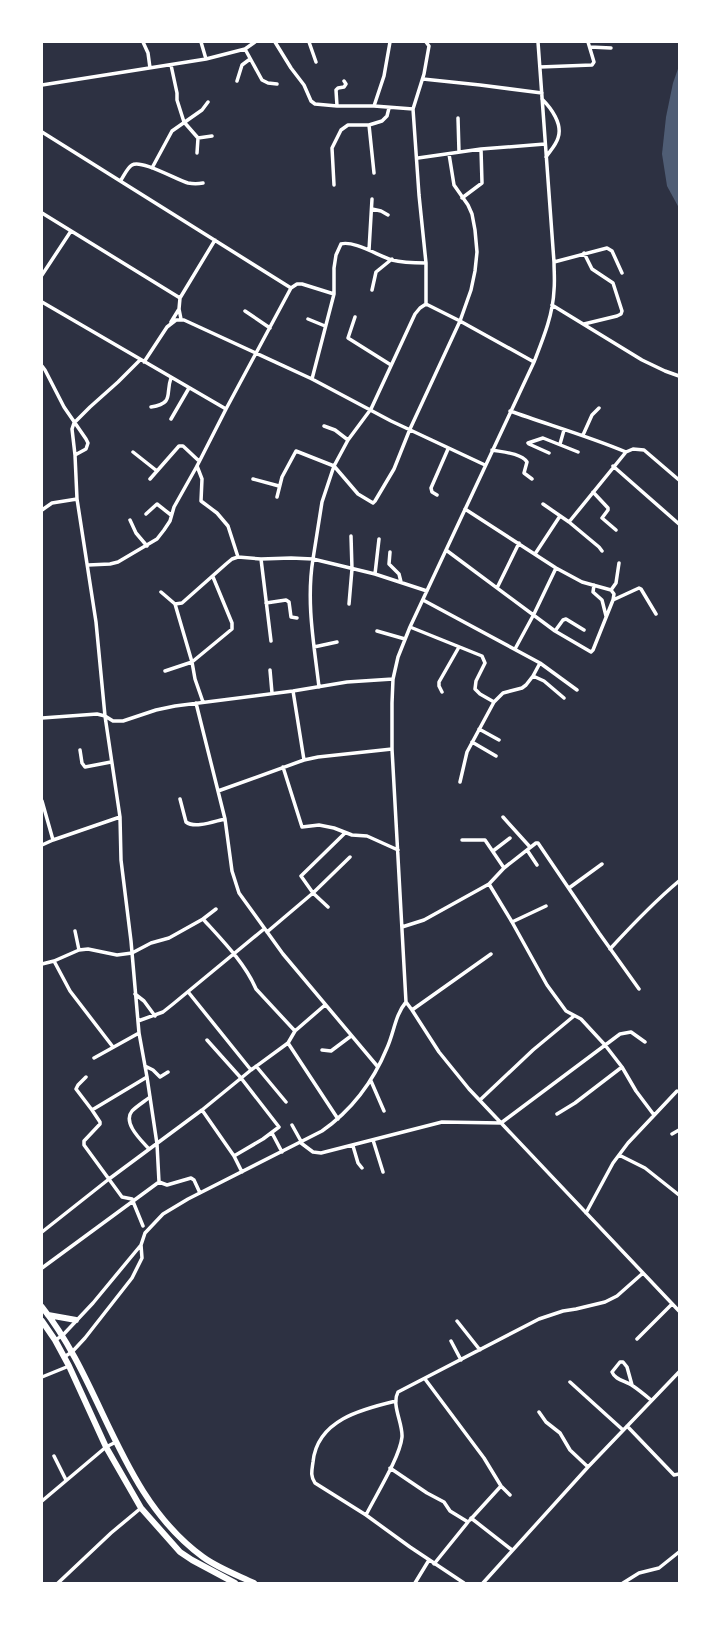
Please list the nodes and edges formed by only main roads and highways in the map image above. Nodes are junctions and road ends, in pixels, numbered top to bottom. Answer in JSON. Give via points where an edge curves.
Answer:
{"nodes":[{"id":1,"x":42,"y":1307,"type":"edge"},
{"id":2,"x":48,"y":1315,"type":"junction"},
{"id":3,"x":76,"y":1320,"type":"road end"},
{"id":4,"x":42,"y":1321,"type":"edge"},
{"id":5,"x":235,"y":1583,"type":"edge"},
{"id":6,"x":254,"y":1583,"type":"edge"}],
"edges":[{"from":1,"to":2,"type":"highway"},
{"from":2,"to":3,"type":"highway"},
{"from":2,"to":6,"type":"highway","via":[[72,1352],[133,1475],[152,1504],[177,1534],[204,1558]]},
{"from":4,"to":5,"type":"highway","via":[[69,1366],[106,1447],[141,1508],[180,1552]]}]}
